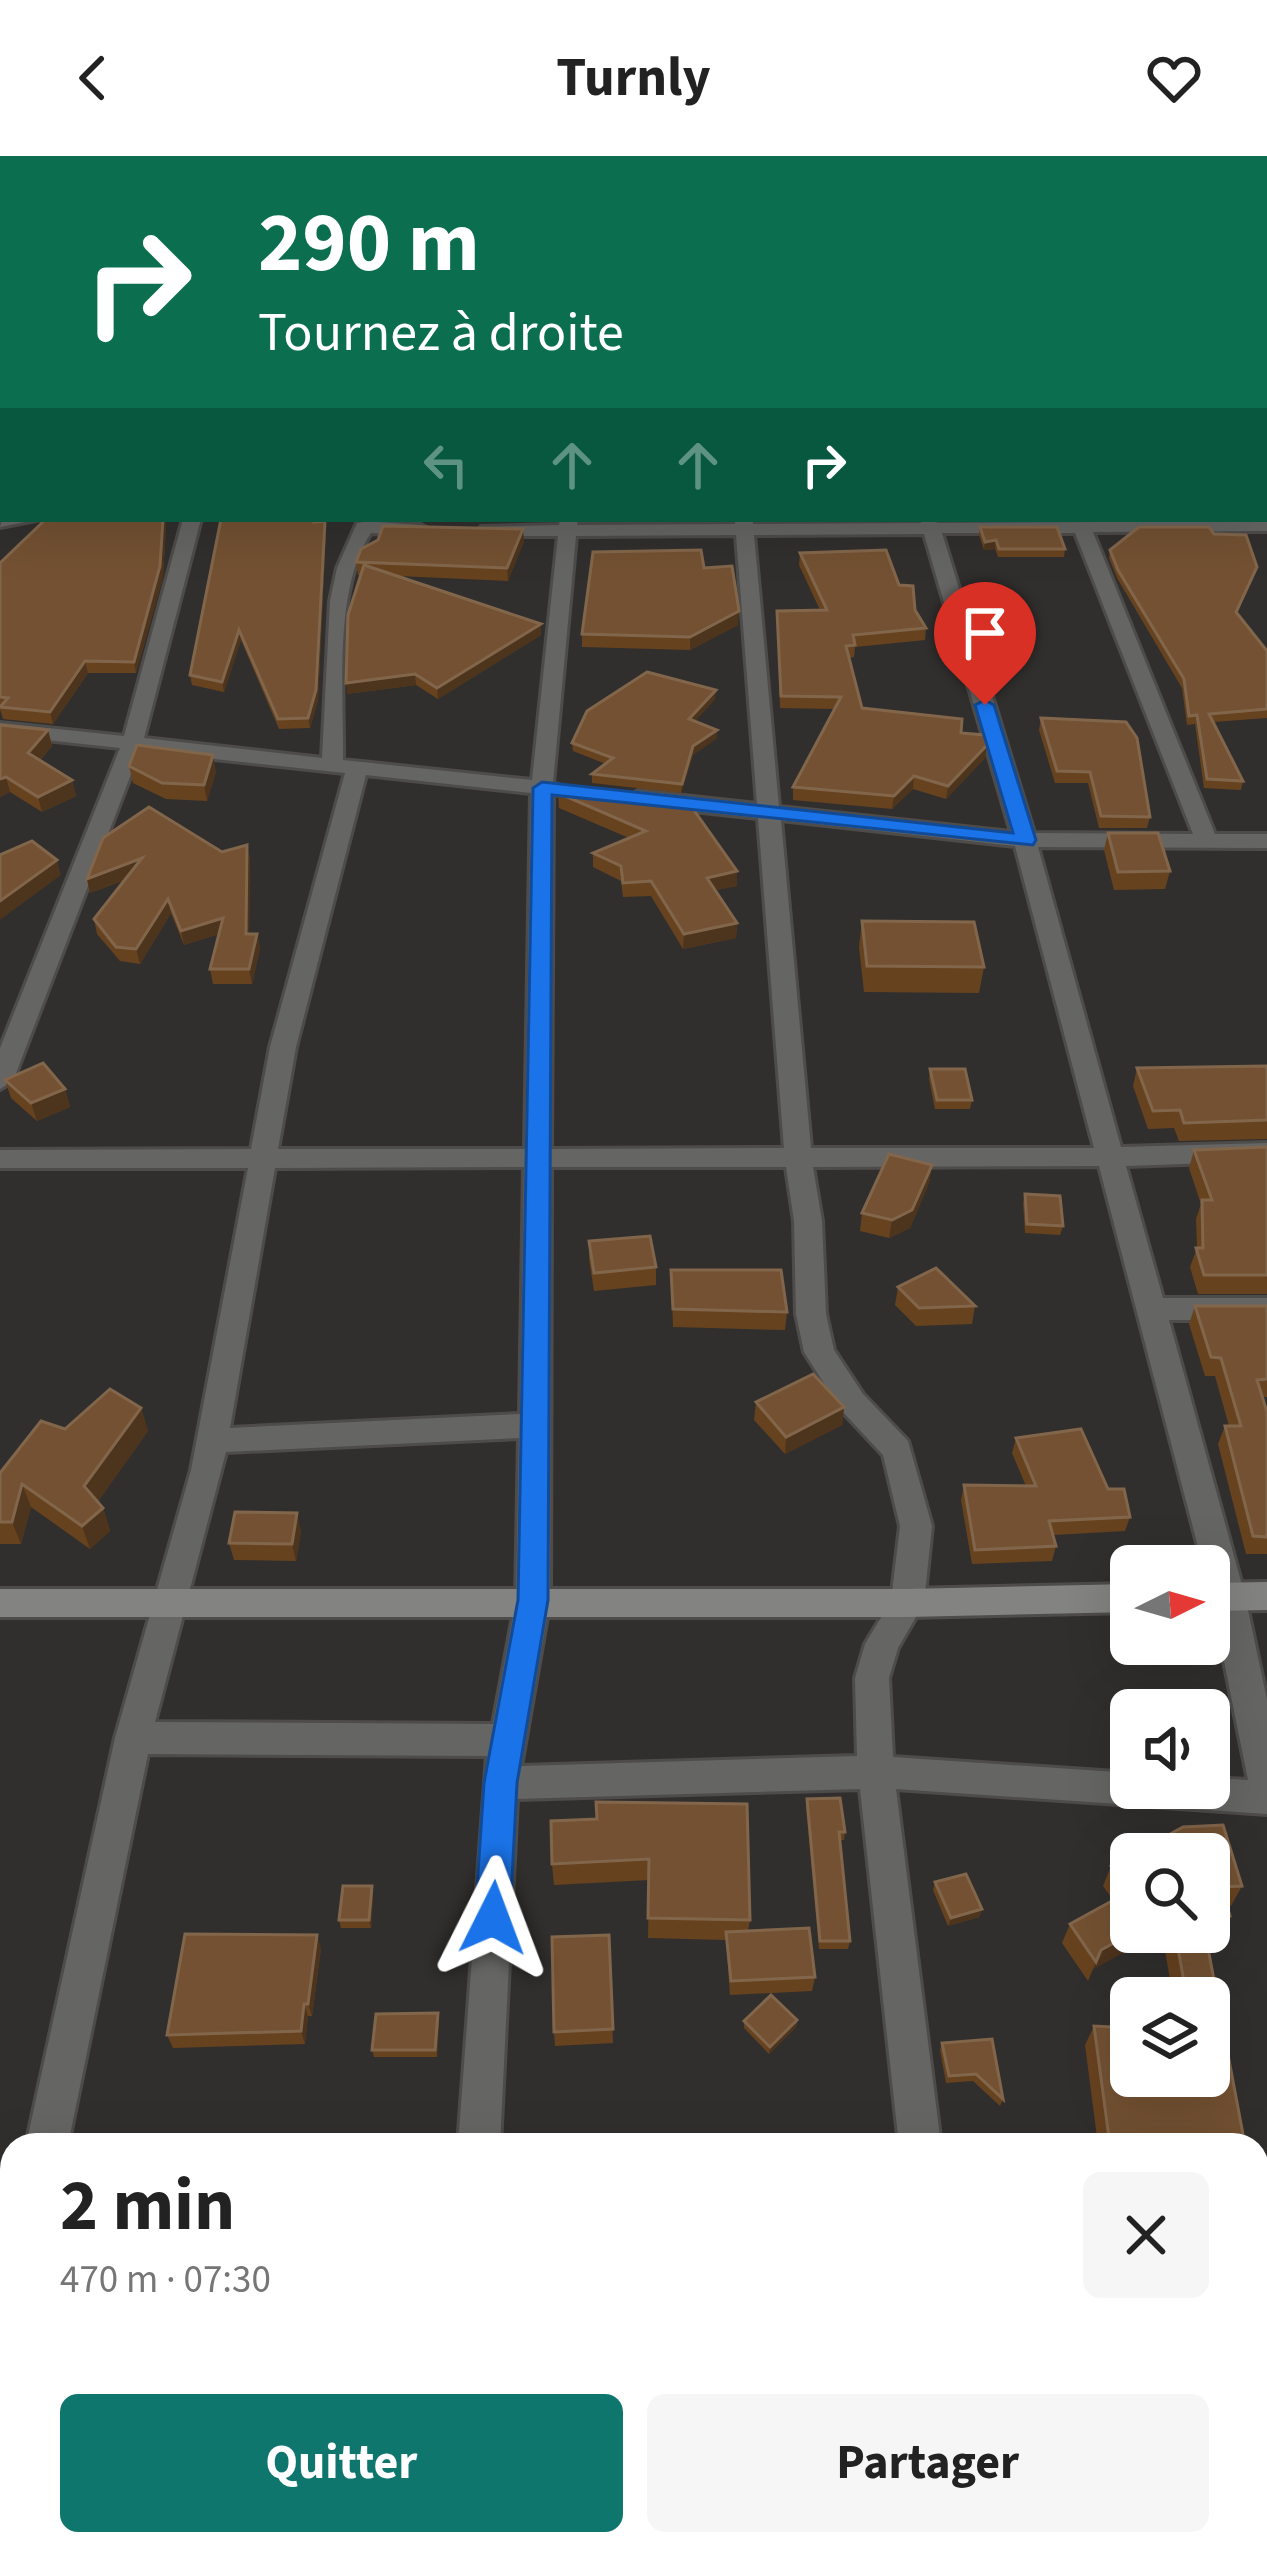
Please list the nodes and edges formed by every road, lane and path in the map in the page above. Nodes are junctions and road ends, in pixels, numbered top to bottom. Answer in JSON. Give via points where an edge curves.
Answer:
{"nodes":[{"id":1,"x":191,"y":522,"type":"edge"},
{"id":2,"x":930,"y":522,"type":"edge"},
{"id":3,"x":1081,"y":522,"type":"edge"},
{"id":4,"x":367,"y":523,"type":"edge"},
{"id":5,"x":744,"y":524,"type":"edge"},
{"id":6,"x":1259,"y":524,"type":"edge"},
{"id":7,"x":569,"y":526,"type":"edge"},
{"id":8,"x":435,"y":530,"type":"edge"},
{"id":9,"x":458,"y":531,"type":"edge"},
{"id":10,"x":1267,"y":546,"type":"edge"},
{"id":11,"x":0,"y":729,"type":"edge"},
{"id":12,"x":133,"y":742,"type":"junction"},
{"id":13,"x":344,"y":767,"type":"junction"},
{"id":14,"x":542,"y":788,"type":"junction"},
{"id":15,"x":770,"y":812,"type":"junction"},
{"id":16,"x":1025,"y":840,"type":"junction"},
{"id":17,"x":1207,"y":841,"type":"junction"},
{"id":18,"x":1267,"y":841,"type":"edge"},
{"id":19,"x":0,"y":1081,"type":"edge"},
{"id":20,"x":1267,"y":1152,"type":"edge"},
{"id":21,"x":1108,"y":1157,"type":"junction"},
{"id":22,"x":260,"y":1158,"type":"junction"},
{"id":23,"x":798,"y":1158,"type":"junction"},
{"id":24,"x":0,"y":1159,"type":"edge"},
{"id":25,"x":536,"y":1159,"type":"junction"},
{"id":26,"x":1148,"y":1309,"type":"junction"},
{"id":27,"x":1267,"y":1309,"type":"edge"},
{"id":28,"x":534,"y":1425,"type":"junction"},
{"id":29,"x":212,"y":1442,"type":"junction"},
{"id":30,"x":1206,"y":1545,"type":"edge"},
{"id":31,"x":1267,"y":1596,"type":"edge"},
{"id":32,"x":1230,"y":1597,"type":"edge"},
{"id":33,"x":1110,"y":1598,"type":"edge"},
{"id":34,"x":533,"y":1600,"type":"junction"},
{"id":35,"x":0,"y":1603,"type":"edge"},
{"id":36,"x":907,"y":1603,"type":"junction"},
{"id":37,"x":171,"y":1605,"type":"junction"},
{"id":38,"x":1230,"y":1640,"type":"edge"},
{"id":39,"x":133,"y":1738,"type":"junction"},
{"id":40,"x":508,"y":1739,"type":"junction"},
{"id":41,"x":876,"y":1772,"type":"junction"},
{"id":42,"x":500,"y":1783,"type":"junction"},
{"id":43,"x":1267,"y":1784,"type":"edge"},
{"id":44,"x":1267,"y":1798,"type":"edge"},
{"id":45,"x":50,"y":2133,"type":"edge"},
{"id":46,"x":480,"y":2133,"type":"edge"},
{"id":47,"x":919,"y":2133,"type":"edge"}],
"edges":[{"from":1,"to":12,"type":"street"},
{"from":2,"to":3,"type":"street"},
{"from":2,"to":5,"type":"street"},
{"from":2,"to":16,"type":"street"},
{"from":3,"to":6,"type":"street"},
{"from":3,"to":17,"type":"street"},
{"from":4,"to":8,"type":"street"},
{"from":4,"to":13,"type":"street","via":[[347,558],[337,640]]},
{"from":5,"to":7,"type":"street"},
{"from":5,"to":15,"type":"street"},
{"from":6,"to":10,"type":"street"},
{"from":7,"to":9,"type":"street"},
{"from":7,"to":14,"type":"street"},
{"from":11,"to":12,"type":"street"},
{"from":12,"to":13,"type":"street"},
{"from":12,"to":19,"type":"street"},
{"from":13,"to":14,"type":"street"},
{"from":13,"to":22,"type":"street"},
{"from":14,"to":15,"type":"street"},
{"from":14,"to":25,"type":"street"},
{"from":15,"to":16,"type":"street"},
{"from":15,"to":23,"type":"street"},
{"from":16,"to":17,"type":"street"},
{"from":16,"to":21,"type":"street"},
{"from":17,"to":18,"type":"street"},
{"from":20,"to":21,"type":"street"},
{"from":21,"to":23,"type":"street"},
{"from":21,"to":26,"type":"street"},
{"from":22,"to":24,"type":"street"},
{"from":22,"to":25,"type":"street"},
{"from":22,"to":29,"type":"street"},
{"from":23,"to":25,"type":"street"},
{"from":23,"to":36,"type":"street","via":[[820,1352],[897,1450],[908,1483],[916,1526]]},
{"from":25,"to":28,"type":"street"},
{"from":26,"to":27,"type":"street"},
{"from":26,"to":30,"type":"street"},
{"from":28,"to":29,"type":"street"},
{"from":28,"to":34,"type":"street"},
{"from":29,"to":37,"type":"street"},
{"from":31,"to":32,"type":"street"},
{"from":33,"to":36,"type":"street"},
{"from":34,"to":36,"type":"street"},
{"from":34,"to":37,"type":"street"},
{"from":34,"to":40,"type":"street"},
{"from":35,"to":37,"type":"street"},
{"from":36,"to":41,"type":"street","via":[[872,1678]]},
{"from":37,"to":39,"type":"street"},
{"from":38,"to":43,"type":"street"},
{"from":39,"to":40,"type":"street"},
{"from":39,"to":45,"type":"street"},
{"from":40,"to":42,"type":"street"},
{"from":41,"to":42,"type":"street"},
{"from":41,"to":44,"type":"street"},
{"from":41,"to":47,"type":"street"},
{"from":42,"to":46,"type":"street"}]}
